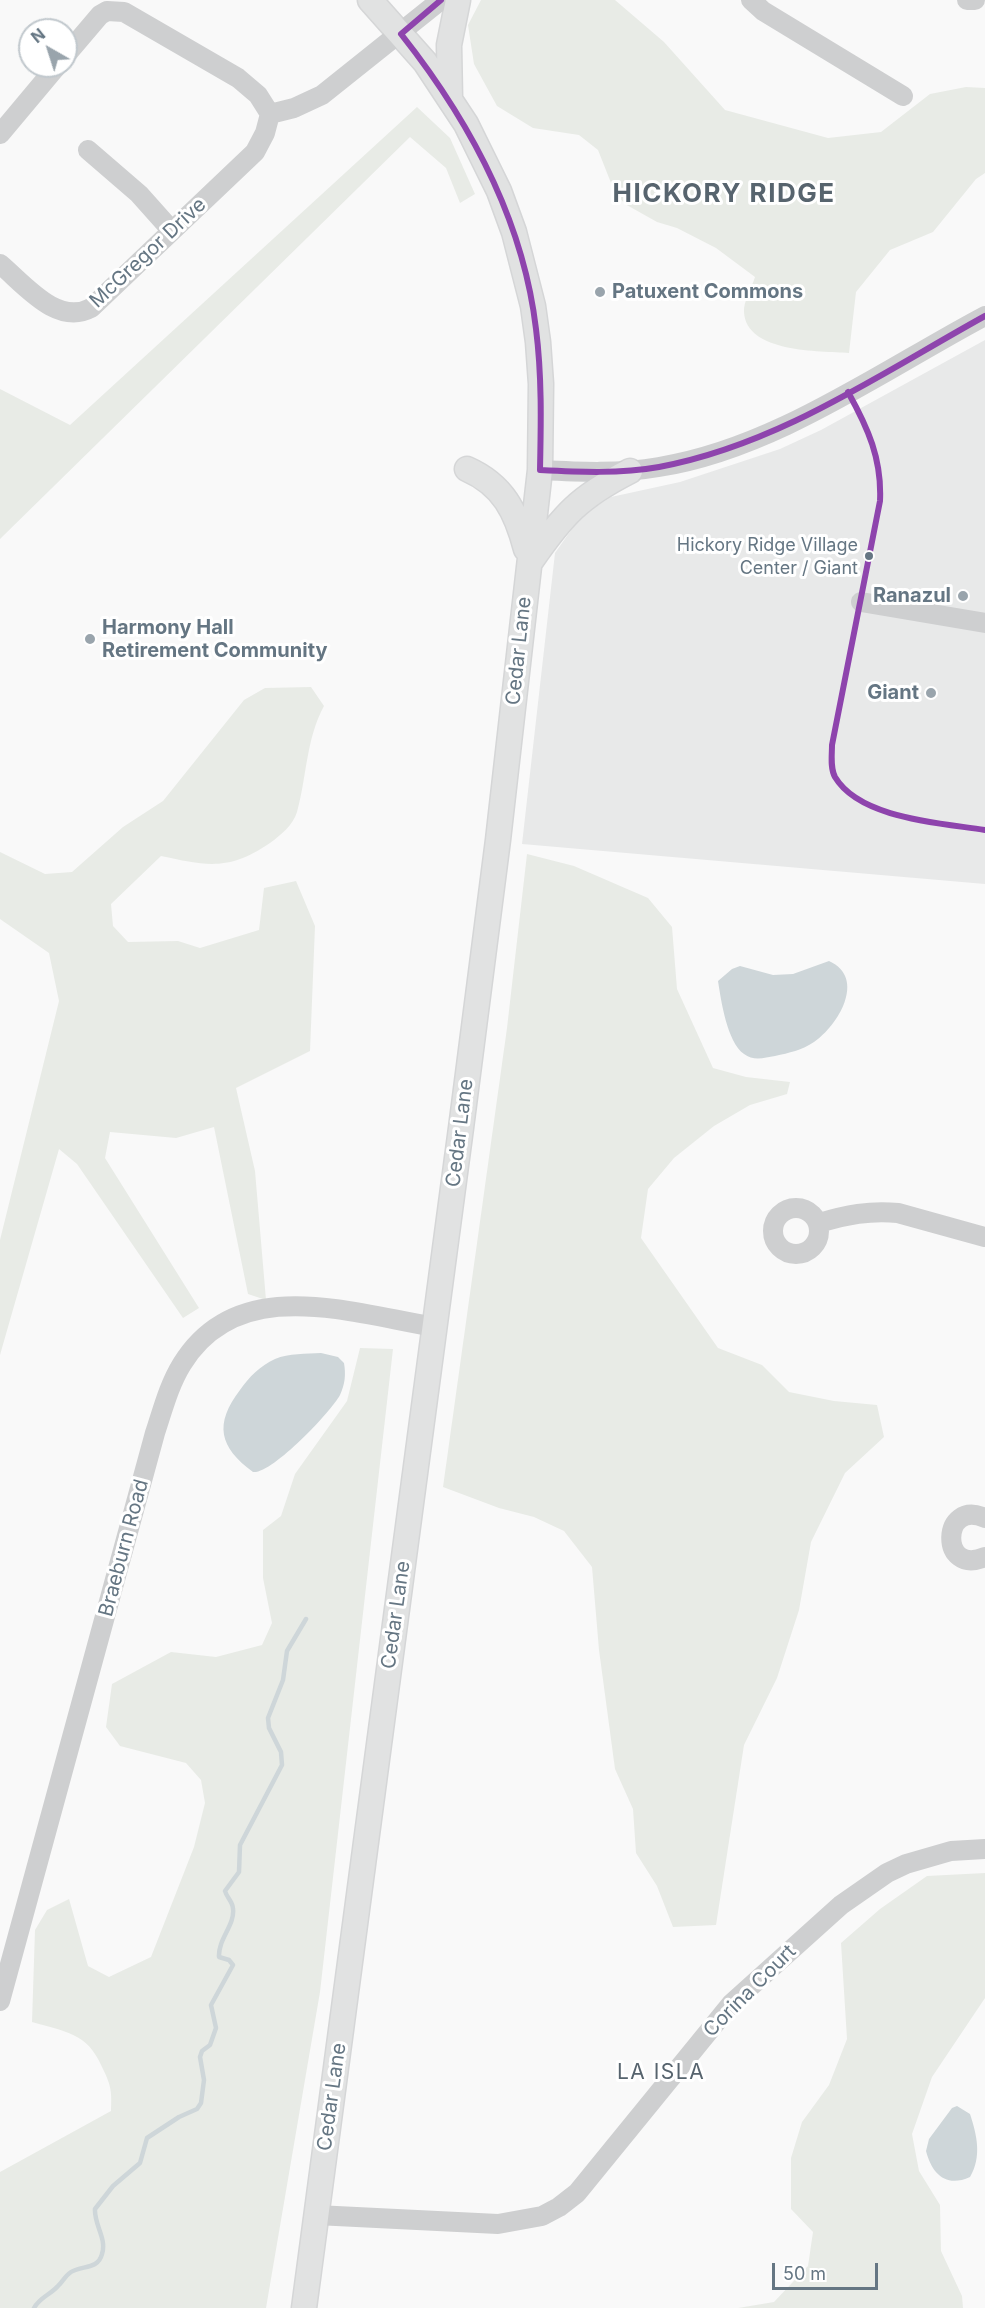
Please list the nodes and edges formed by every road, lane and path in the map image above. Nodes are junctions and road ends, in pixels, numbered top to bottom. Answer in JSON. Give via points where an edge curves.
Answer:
{"nodes":[{"id":1,"x":369,"y":0,"type":"edge"},
{"id":2,"x":441,"y":0,"type":"edge"},
{"id":3,"x":458,"y":0,"type":"edge"},
{"id":4,"x":751,"y":0,"type":"edge"},
{"id":5,"x":967,"y":0,"type":"edge"},
{"id":6,"x":975,"y":0,"type":"edge"},
{"id":7,"x":401,"y":34,"type":"junction"},
{"id":8,"x":78,"y":41,"type":"edge"},
{"id":9,"x":47,"y":78,"type":"edge"},
{"id":10,"x":903,"y":96,"type":"dead end"},
{"id":11,"x":450,"y":99,"type":"junction"},
{"id":12,"x":270,"y":114,"type":"junction"},
{"id":13,"x":0,"y":134,"type":"edge"},
{"id":14,"x":88,"y":150,"type":"dead end"},
{"id":15,"x":172,"y":231,"type":"junction"},
{"id":16,"x":0,"y":264,"type":"edge"},
{"id":17,"x":985,"y":316,"type":"edge"},
{"id":18,"x":467,"y":469,"type":"dead end"},
{"id":19,"x":540,"y":470,"type":"junction"},
{"id":20,"x":630,"y":471,"type":"junction"},
{"id":21,"x":529,"y":563,"type":"junction"},
{"id":22,"x":861,"y":602,"type":"dead end"},
{"id":23,"x":985,"y":623,"type":"edge"},
{"id":24,"x":819,"y":1223,"type":"dead end"},
{"id":25,"x":985,"y":1237,"type":"edge"},
{"id":26,"x":435,"y":1327,"type":"junction"},
{"id":27,"x":985,"y":1518,"type":"edge"},
{"id":28,"x":985,"y":1557,"type":"edge"},
{"id":29,"x":985,"y":1849,"type":"edge"},
{"id":30,"x":0,"y":2001,"type":"edge"},
{"id":31,"x":316,"y":2215,"type":"junction"},
{"id":32,"x":304,"y":2308,"type":"edge"}],
"edges":[{"from":1,"to":7,"type":"main road","name":"Cedar Lane"},
{"from":2,"to":7,"type":"street"},
{"from":3,"to":11,"type":"main road","via":[[450,38]]},
{"from":4,"to":10,"type":"street"},
{"from":5,"to":6,"type":"street"},
{"from":7,"to":11,"type":"main road","name":"Cedar Lane"},
{"from":7,"to":12,"type":"street","via":[[322,95]]},
{"from":8,"to":12,"type":"street","via":[[100,15],[124,12],[238,78],[258,95]]},
{"from":9,"to":13,"type":"street"},
{"from":11,"to":19,"type":"main road","name":"Cedar Lane","via":[[499,191],[523,262],[533,306],[541,384]]},
{"from":12,"to":15,"type":"street","name":"McGregor Drive","via":[[255,152]]},
{"from":14,"to":15,"type":"street","via":[[139,194]]},
{"from":15,"to":16,"type":"street","name":"McGregor Drive","via":[[91,308],[76,314],[59,312]]},
{"from":17,"to":20,"type":"street","via":[[783,426],[695,458]]},
{"from":18,"to":21,"type":"main road","via":[[496,486],[511,505],[519,520]]},
{"from":19,"to":20,"type":"street"},
{"from":19,"to":21,"type":"main road","name":"Cedar Lane"},
{"from":20,"to":21,"type":"main road","via":[[587,494],[567,512]]},
{"from":21,"to":26,"type":"main road","name":"Cedar Lane","via":[[498,840]]},
{"from":22,"to":23,"type":"street"},
{"from":24,"to":25,"type":"street","via":[[856,1213],[898,1213]]},
{"from":26,"to":30,"type":"street","name":"Braeburn Road","via":[[308,1306],[262,1307],[223,1323],[183,1363],[155,1432]]},
{"from":26,"to":31,"type":"main road","name":"Cedar Lane"},
{"from":27,"to":28,"type":"street","via":[[961,1518],[950,1536],[951,1546],[961,1557]]},
{"from":29,"to":31,"type":"street","name":"Corina Court","via":[[951,1851],[906,1864],[841,1905],[731,2004],[593,2176],[560,2207],[528,2221],[498,2224]]},
{"from":31,"to":32,"type":"main road","name":"Cedar Lane"}]}
